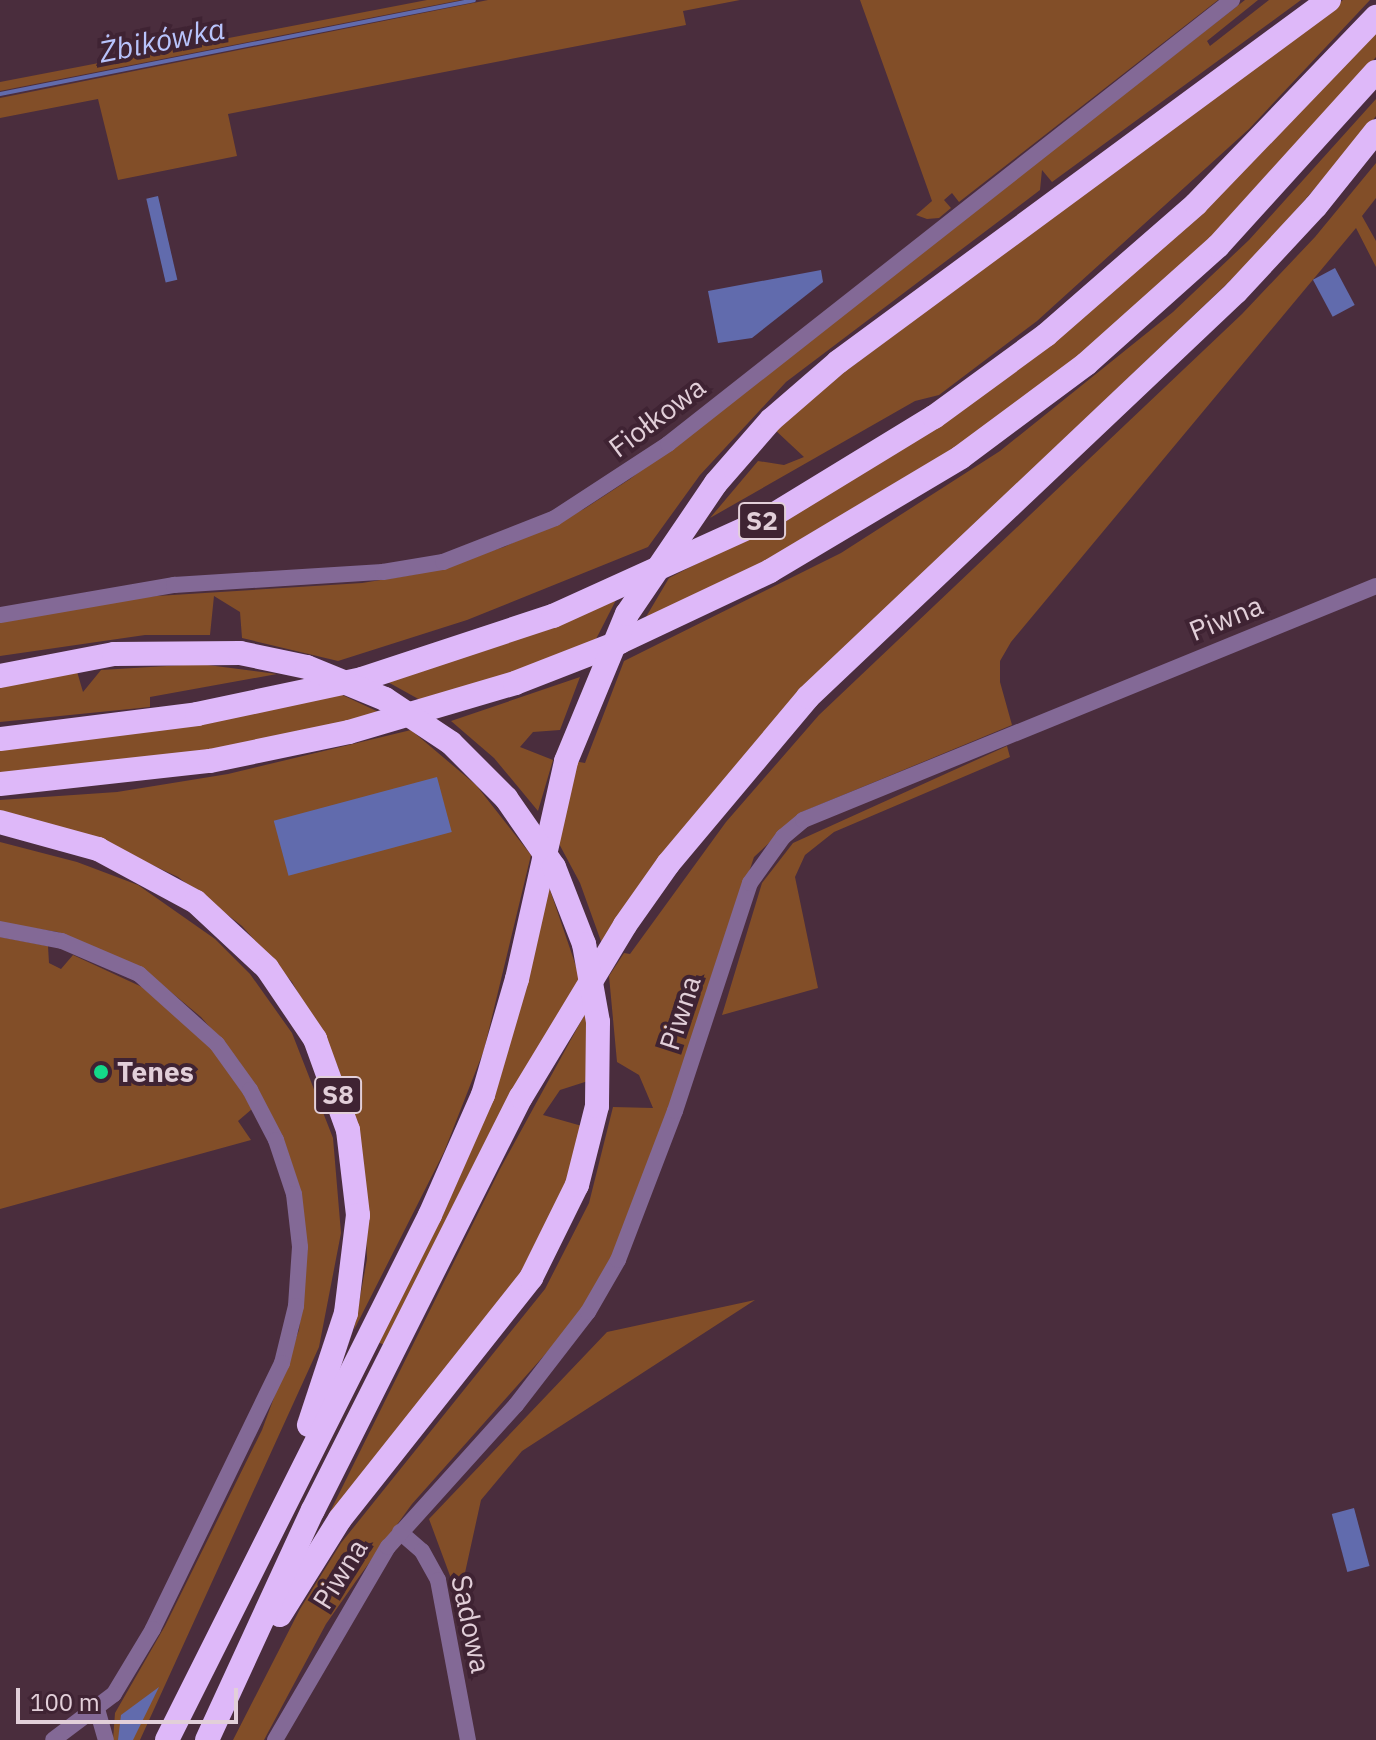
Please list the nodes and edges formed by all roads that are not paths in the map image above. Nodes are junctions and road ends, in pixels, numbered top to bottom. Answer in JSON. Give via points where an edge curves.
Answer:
{"nodes":[{"id":1,"x":1232,"y":0,"type":"edge"},
{"id":2,"x":1329,"y":0,"type":"edge"},
{"id":3,"x":1376,"y":17,"type":"edge"},
{"id":4,"x":1376,"y":72,"type":"edge"},
{"id":5,"x":1376,"y":131,"type":"edge"},
{"id":6,"x":1376,"y":586,"type":"edge"},
{"id":7,"x":0,"y":615,"type":"edge"},
{"id":8,"x":0,"y":676,"type":"edge"},
{"id":9,"x":0,"y":739,"type":"edge"},
{"id":10,"x":0,"y":784,"type":"edge"},
{"id":11,"x":0,"y":822,"type":"edge"},
{"id":12,"x":0,"y":929,"type":"edge"},
{"id":13,"x":400,"y":1532,"type":"junction"},
{"id":14,"x":268,"y":1536,"type":"junction"},
{"id":15,"x":97,"y":1709,"type":"junction"},
{"id":16,"x":53,"y":1740,"type":"edge"},
{"id":17,"x":106,"y":1740,"type":"edge"},
{"id":18,"x":167,"y":1740,"type":"edge"},
{"id":19,"x":210,"y":1740,"type":"edge"},
{"id":20,"x":275,"y":1740,"type":"edge"},
{"id":21,"x":468,"y":1740,"type":"edge"}],
"edges":[{"from":1,"to":7,"type":"street","name":"Fiołkowa","via":[[668,444],[555,518],[443,562],[383,572],[174,585]]},
{"from":2,"to":14,"type":"highway","bridge":true,"via":[[838,362],[771,420],[716,483],[627,614],[566,761],[517,979],[483,1095],[430,1215]]},
{"from":3,"to":9,"type":"highway","number":"S2","via":[[1207,193],[1071,315],[934,417],[765,520],[553,616],[391,670],[197,714]]},
{"from":4,"to":10,"type":"highway","number":"S2","via":[[1218,246],[1086,364],[961,457],[770,571],[633,637],[515,683],[349,732],[210,761]]},
{"from":5,"to":19,"type":"highway","via":[[1236,292],[808,697],[668,864],[521,1097],[313,1510]]},
{"from":6,"to":13,"type":"street","name":"Piwna","via":[[803,820],[783,837],[750,883],[675,1111],[618,1260],[588,1312],[516,1405]]},
{"from":8,"to":19,"type":"highway","bridge":true,"via":[[114,654],[240,653],[307,667],[385,699],[451,743],[506,798],[554,867],[584,944],[598,1022],[597,1106],[577,1185],[531,1278],[340,1519]]},
{"from":11,"to":14,"type":"highway","number":"S8","via":[[110,854],[169,883],[221,921],[283,988],[329,1069],[353,1157],[357,1247],[337,1345]]},
{"from":12,"to":15,"type":"street","via":[[84,949],[139,974],[186,1011],[250,1090],[276,1140],[294,1194],[300,1247],[296,1306],[282,1363],[153,1629],[122,1684]]},
{"from":13,"to":20,"type":"street","name":"Piwna","via":[[335,1630]]},
{"from":13,"to":21,"type":"street","name":"Sadowa","via":[[422,1551],[438,1580]]},
{"from":14,"to":18,"type":"highway","number":"S8"},
{"from":15,"to":16,"type":"street"},
{"from":15,"to":17,"type":"street"}]}
